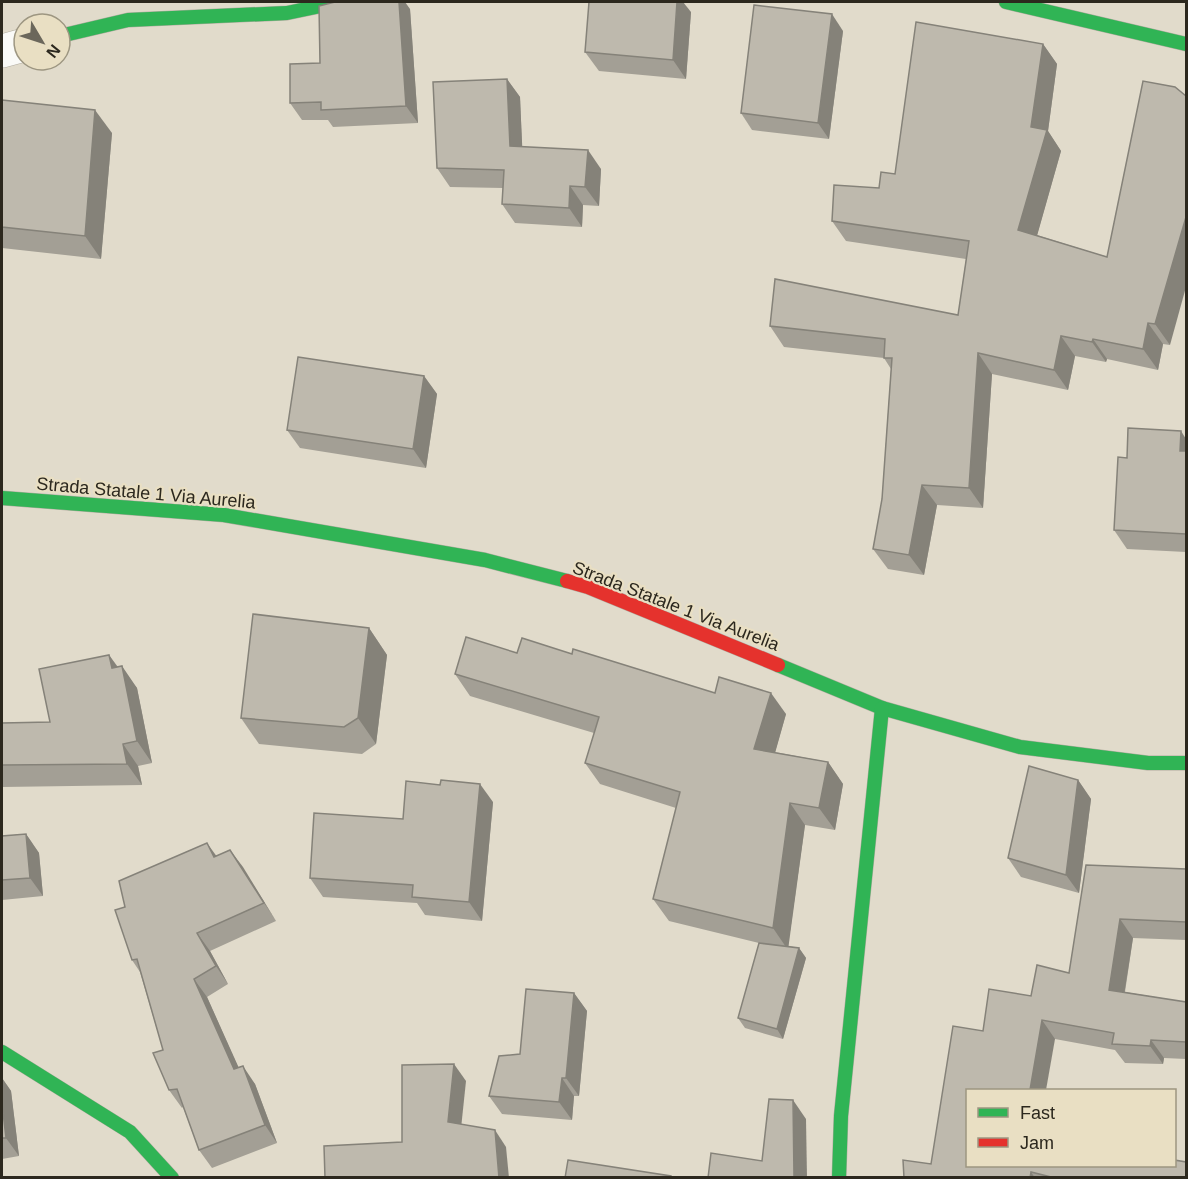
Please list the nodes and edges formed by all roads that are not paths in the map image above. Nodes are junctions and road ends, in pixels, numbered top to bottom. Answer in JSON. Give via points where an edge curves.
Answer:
{"nodes":[{"id":1,"x":340,"y":2,"type":"edge"},
{"id":2,"x":1006,"y":2,"type":"edge"},
{"id":3,"x":72,"y":33,"type":"edge"},
{"id":4,"x":1186,"y":44,"type":"edge"},
{"id":5,"x":2,"y":498,"type":"edge"},
{"id":6,"x":882,"y":708,"type":"junction"},
{"id":7,"x":1186,"y":763,"type":"edge"},
{"id":8,"x":2,"y":1052,"type":"edge"},
{"id":9,"x":172,"y":1178,"type":"edge"},
{"id":10,"x":839,"y":1178,"type":"edge"}],
"edges":[{"from":1,"to":3,"type":"main road","via":[[287,13],[128,20]]},
{"from":2,"to":4,"type":"main road"},
{"from":5,"to":6,"type":"main road","name":"Strada Statale 1 Via Aurelia","via":[[224,515],[485,560],[588,587]]},
{"from":6,"to":7,"type":"main road","name":"Strada Statale 1 Via Aurelia","via":[[1020,747],[1148,763]]},
{"from":6,"to":10,"type":"main road","via":[[841,1116]]},
{"from":8,"to":9,"type":"main road","via":[[130,1132]]}]}
